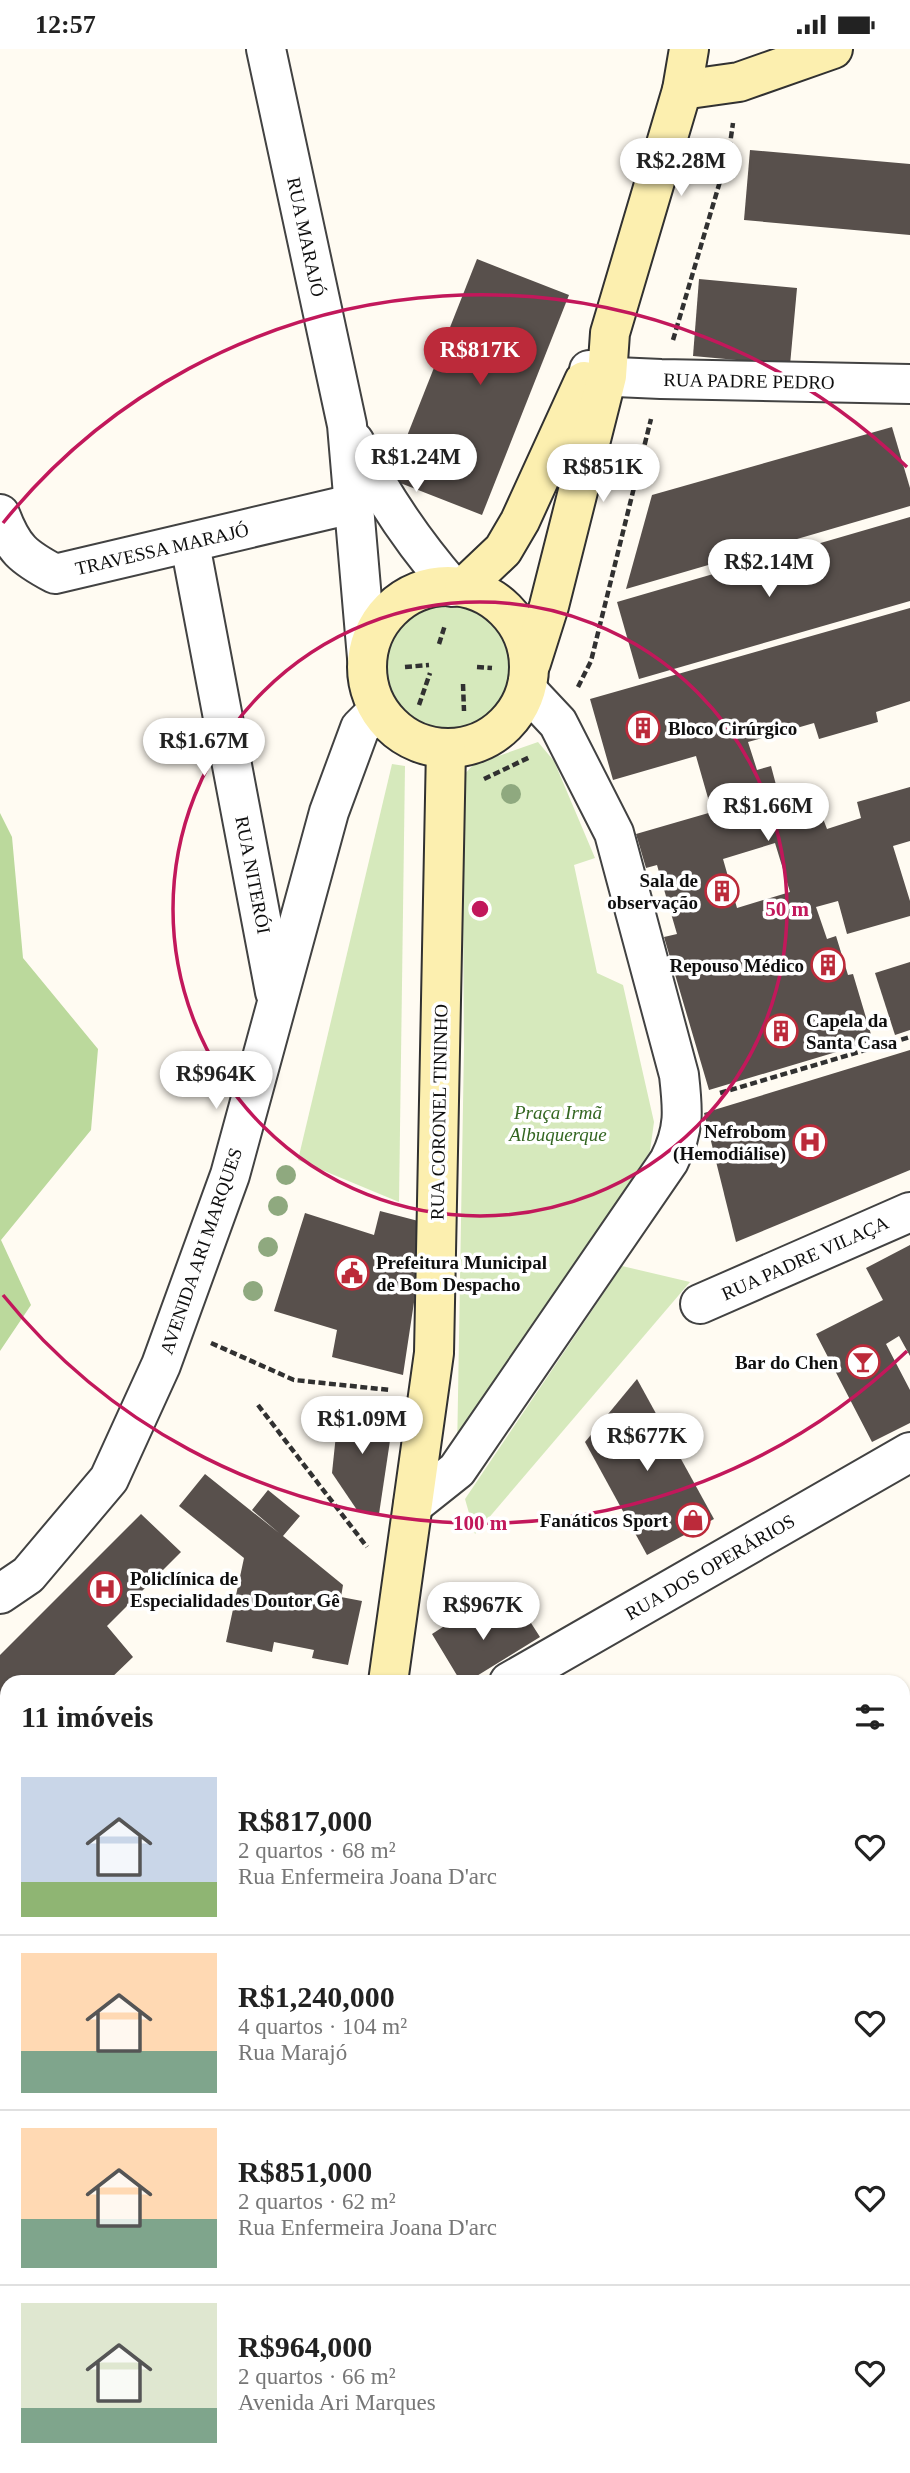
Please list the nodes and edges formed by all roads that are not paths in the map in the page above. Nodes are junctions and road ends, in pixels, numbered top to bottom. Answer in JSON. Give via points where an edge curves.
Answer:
{"nodes":[{"id":1,"x":266,"y":49,"type":"edge"},
{"id":2,"x":689,"y":49,"type":"edge"},
{"id":3,"x":833,"y":49,"type":"edge"},
{"id":4,"x":682,"y":90,"type":"junction"},
{"id":5,"x":598,"y":373,"type":"junction"},
{"id":6,"x":910,"y":384,"type":"edge"},
{"id":7,"x":346,"y":425,"type":"junction"},
{"id":8,"x":352,"y":504,"type":"junction"},
{"id":9,"x":0,"y":514,"type":"edge"},
{"id":10,"x":190,"y":544,"type":"junction"},
{"id":11,"x":458,"y":587,"type":"junction"},
{"id":12,"x":366,"y":658,"type":"junction"},
{"id":13,"x":529,"y":676,"type":"junction"},
{"id":14,"x":378,"y":710,"type":"junction"},
{"id":15,"x":446,"y":748,"type":"junction"},
{"id":16,"x":276,"y":1000,"type":"junction"},
{"id":17,"x":910,"y":1212,"type":"edge"},
{"id":18,"x":700,"y":1304,"type":"dead end"},
{"id":19,"x":910,"y":1453,"type":"edge"},
{"id":20,"x":413,"y":1506,"type":"junction"},
{"id":21,"x":0,"y":1594,"type":"edge"},
{"id":22,"x":389,"y":1675,"type":"edge"},
{"id":23,"x":521,"y":1675,"type":"edge"}],
"edges":[{"from":1,"to":7,"type":"street","name":"RUA MARAJÓ"},
{"from":2,"to":4,"type":"main road"},
{"from":3,"to":4,"type":"main road","via":[[739,82]]},
{"from":4,"to":5,"type":"main road"},
{"from":5,"to":6,"type":"street","name":"RUA PADRE PEDRO","via":[[661,379]]},
{"from":5,"to":11,"type":"main road","via":[[503,550]]},
{"from":5,"to":13,"type":"main road","via":[[549,606]]},
{"from":7,"to":8,"type":"street","name":"RUA MARAJÓ"},
{"from":7,"to":11,"type":"street","name":"RUA MARAJÓ","via":[[391,510],[416,546]]},
{"from":8,"to":10,"type":"street","name":"TRAVESSA MARAJÓ"},
{"from":8,"to":12,"type":"street","name":"RUA MARAJÓ"},
{"from":9,"to":10,"type":"street","name":"TRAVESSA MARAJÓ","via":[[9,539],[25,558],[55,574]]},
{"from":10,"to":16,"type":"street","name":"RUA NITERÓI"},
{"from":11,"to":12,"type":"main road","via":[[437,586],[411,594],[389,610],[374,632]]},
{"from":11,"to":13,"type":"main road","via":[[489,596],[511,614],[525,636]]},
{"from":12,"to":14,"type":"main road","via":[[368,684]]},
{"from":13,"to":15,"type":"main road","via":[[516,714],[496,733],[472,745]]},
{"from":13,"to":20,"type":"street","via":[[614,833],[679,1075],[680,1140],[457,1470]]},
{"from":14,"to":15,"type":"main road","via":[[419,744]]},
{"from":14,"to":16,"type":"street","name":"AVENIDA ARI MARQUES","via":[[360,728],[328,811]]},
{"from":15,"to":20,"type":"main road","name":"RUA CORONEL TININHO","via":[[434,1339]]},
{"from":16,"to":21,"type":"street","name":"AVENIDA ARI MARQUES","via":[[230,1175],[175,1327],[109,1479],[28,1575]]},
{"from":17,"to":18,"type":"street","name":"RUA PADRE VILAÇA"},
{"from":19,"to":23,"type":"street","name":"RUA DOS OPERÁRIOS"},
{"from":20,"to":22,"type":"main road","name":"RUA CORONEL TININHO"}]}
